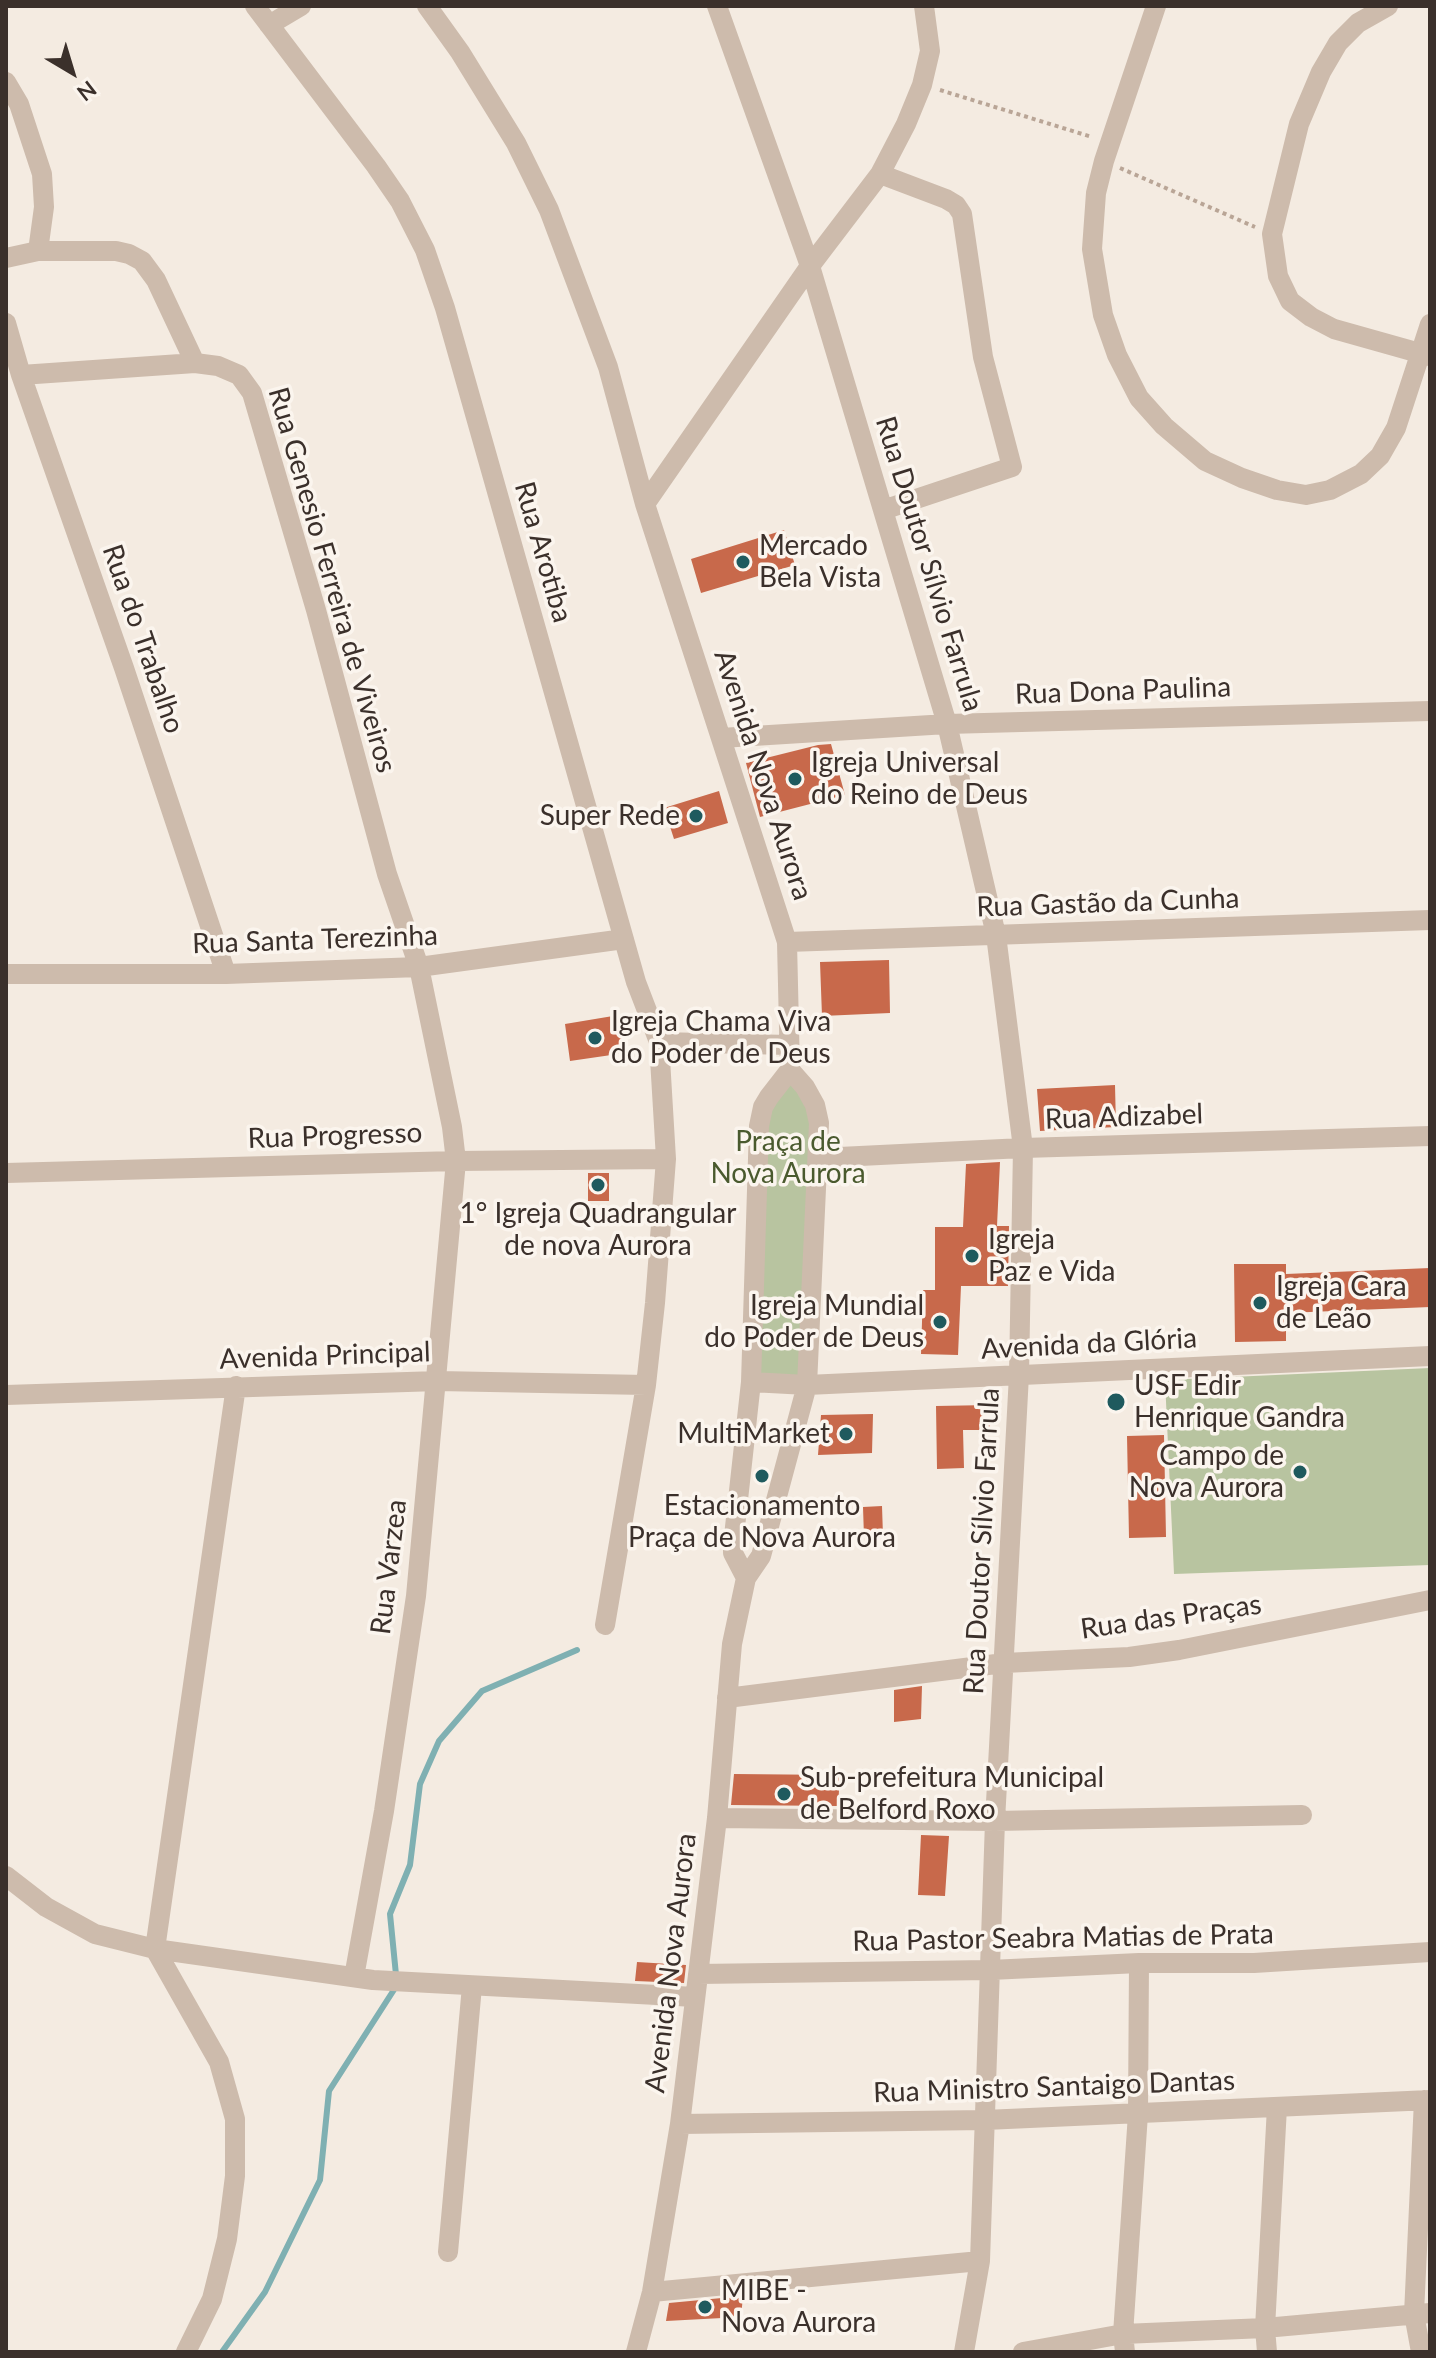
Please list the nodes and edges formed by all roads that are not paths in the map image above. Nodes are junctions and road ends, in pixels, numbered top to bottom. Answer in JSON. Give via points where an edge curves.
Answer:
{"nodes":[{"id":1,"x":255,"y":6,"type":"edge"},
{"id":2,"x":301,"y":6,"type":"edge"},
{"id":3,"x":427,"y":6,"type":"edge"},
{"id":4,"x":717,"y":6,"type":"edge"},
{"id":5,"x":924,"y":6,"type":"edge"},
{"id":6,"x":1156,"y":6,"type":"edge"},
{"id":7,"x":1388,"y":6,"type":"edge"},
{"id":8,"x":269,"y":25,"type":"junction"},
{"id":9,"x":6,"y":82,"type":"edge"},
{"id":10,"x":880,"y":174,"type":"junction"},
{"id":11,"x":38,"y":251,"type":"junction"},
{"id":12,"x":6,"y":258,"type":"edge"},
{"id":13,"x":810,"y":266,"type":"junction"},
{"id":14,"x":6,"y":323,"type":"edge"},
{"id":15,"x":1430,"y":324,"type":"edge"},
{"id":16,"x":1425,"y":354,"type":"edge"},
{"id":17,"x":195,"y":363,"type":"junction"},
{"id":18,"x":21,"y":375,"type":"junction"},
{"id":19,"x":645,"y":504,"type":"junction"},
{"id":20,"x":883,"y":510,"type":"junction"},
{"id":21,"x":1430,"y":711,"type":"edge"},
{"id":22,"x":947,"y":724,"type":"junction"},
{"id":23,"x":721,"y":738,"type":"junction"},
{"id":24,"x":1430,"y":920,"type":"edge"},
{"id":25,"x":996,"y":935,"type":"junction"},
{"id":26,"x":624,"y":939,"type":"junction"},
{"id":27,"x":787,"y":942,"type":"junction"},
{"id":28,"x":419,"y":967,"type":"junction"},
{"id":29,"x":6,"y":974,"type":"edge"},
{"id":30,"x":226,"y":974,"type":"junction"},
{"id":31,"x":659,"y":1042,"type":"junction"},
{"id":32,"x":789,"y":1045,"type":"junction"},
{"id":33,"x":790,"y":1070,"type":"junction"},
{"id":34,"x":1430,"y":1136,"type":"edge"},
{"id":35,"x":1023,"y":1148,"type":"junction"},
{"id":36,"x":819,"y":1158,"type":"junction"},
{"id":37,"x":666,"y":1159,"type":"junction"},
{"id":38,"x":456,"y":1161,"type":"junction"},
{"id":39,"x":6,"y":1173,"type":"edge"},
{"id":40,"x":1430,"y":1356,"type":"edge"},
{"id":41,"x":1019,"y":1375,"type":"junction"},
{"id":42,"x":438,"y":1381,"type":"junction"},
{"id":43,"x":751,"y":1382,"type":"junction"},
{"id":44,"x":646,"y":1385,"type":"junction"},
{"id":45,"x":807,"y":1385,"type":"junction"},
{"id":46,"x":236,"y":1386,"type":"junction"},
{"id":47,"x":6,"y":1395,"type":"edge"},
{"id":48,"x":746,"y":1578,"type":"junction"},
{"id":49,"x":1430,"y":1600,"type":"edge"},
{"id":50,"x":605,"y":1625,"type":"dead end"},
{"id":51,"x":1004,"y":1663,"type":"junction"},
{"id":52,"x":727,"y":1698,"type":"junction"},
{"id":53,"x":1302,"y":1815,"type":"dead end"},
{"id":54,"x":717,"y":1818,"type":"junction"},
{"id":55,"x":995,"y":1821,"type":"junction"},
{"id":56,"x":6,"y":1876,"type":"edge"},
{"id":57,"x":155,"y":1949,"type":"junction"},
{"id":58,"x":1430,"y":1952,"type":"edge"},
{"id":59,"x":1139,"y":1963,"type":"junction"},
{"id":60,"x":990,"y":1970,"type":"junction"},
{"id":61,"x":698,"y":1974,"type":"junction"},
{"id":62,"x":363,"y":1979,"type":"junction"},
{"id":63,"x":472,"y":1986,"type":"junction"},
{"id":64,"x":695,"y":1997,"type":"junction"},
{"id":65,"x":1427,"y":2100,"type":"edge"},
{"id":66,"x":1277,"y":2107,"type":"junction"},
{"id":67,"x":1138,"y":2114,"type":"junction"},
{"id":68,"x":985,"y":2120,"type":"junction"},
{"id":69,"x":680,"y":2124,"type":"junction"},
{"id":70,"x":448,"y":2252,"type":"dead end"},
{"id":71,"x":980,"y":2261,"type":"junction"},
{"id":72,"x":652,"y":2292,"type":"junction"},
{"id":73,"x":1422,"y":2314,"type":"edge"},
{"id":74,"x":1265,"y":2328,"type":"junction"},
{"id":75,"x":1124,"y":2343,"type":"edge"},
{"id":76,"x":186,"y":2352,"type":"edge"},
{"id":77,"x":636,"y":2352,"type":"edge"},
{"id":78,"x":964,"y":2352,"type":"edge"},
{"id":79,"x":1023,"y":2352,"type":"edge"},
{"id":80,"x":1267,"y":2352,"type":"edge"},
{"id":81,"x":1421,"y":2352,"type":"edge"}],
"edges":[{"from":1,"to":8,"type":"street","name":"Rua Arotiba"},
{"from":2,"to":8,"type":"street"},
{"from":3,"to":19,"type":"street","name":"Avenida Nova Aurora","via":[[516,143],[549,210],[608,367]]},
{"from":4,"to":13,"type":"street","name":"Rua Doutor Sílvio Farrula"},
{"from":5,"to":10,"type":"street","via":[[930,51],[922,85]]},
{"from":6,"to":16,"type":"street","via":[[1096,193],[1092,249],[1103,315],[1139,398],[1205,461],[1253,482],[1306,495],[1361,474],[1380,456]]},
{"from":7,"to":16,"type":"street","via":[[1358,23],[1321,72],[1299,124],[1272,234],[1278,276],[1290,301],[1334,329]]},
{"from":8,"to":26,"type":"street","name":"Rua Arotiba","via":[[376,166],[425,250]]},
{"from":9,"to":11,"type":"street","via":[[19,104],[42,174]]},
{"from":10,"to":13,"type":"street"},
{"from":10,"to":20,"type":"street","via":[[946,199],[962,214],[983,357],[1012,467]]},
{"from":11,"to":12,"type":"street"},
{"from":11,"to":17,"type":"street","via":[[116,251],[142,261]]},
{"from":13,"to":19,"type":"street"},
{"from":13,"to":20,"type":"street","name":"Rua Doutor Sílvio Farrula"},
{"from":14,"to":18,"type":"street","name":"Rua do Trabalho"},
{"from":15,"to":16,"type":"street"},
{"from":17,"to":18,"type":"street","name":"Rua Genesio Ferreira de Viveiros"},
{"from":17,"to":28,"type":"street","name":"Rua Genesio Ferreira de Viveiros","via":[[239,375],[252,393],[387,874]]},
{"from":18,"to":30,"type":"street","name":"Rua do Trabalho"},
{"from":19,"to":23,"type":"street","name":"Avenida Nova Aurora"},
{"from":20,"to":22,"type":"street","name":"Rua Doutor Sílvio Farrula"},
{"from":21,"to":22,"type":"street","name":"Rua Dona Paulina"},
{"from":22,"to":23,"type":"street","name":"Rua Dona Paulina"},
{"from":22,"to":25,"type":"street","name":"Rua Doutor Sílvio Farrula"},
{"from":23,"to":27,"type":"street","name":"Avenida Nova Aurora"},
{"from":24,"to":25,"type":"street","name":"Rua Gastão da Cunha"},
{"from":25,"to":27,"type":"street","name":"Rua Gastão da Cunha"},
{"from":25,"to":35,"type":"street","name":"Rua Doutor Sílvio Farrula"},
{"from":26,"to":28,"type":"street","name":"Rua Santa Terezinha"},
{"from":26,"to":31,"type":"street","name":"Rua Arotiba"},
{"from":27,"to":32,"type":"street","name":"Avenida Nova Aurora"},
{"from":28,"to":30,"type":"street","name":"Rua Santa Terezinha"},
{"from":28,"to":38,"type":"street","name":"Rua Genesio Ferreira de Viveiros"},
{"from":29,"to":30,"type":"street","name":"Rua Santa Terezinha"},
{"from":31,"to":32,"type":"street"},
{"from":31,"to":37,"type":"street","name":"Rua Arotiba"},
{"from":32,"to":33,"type":"street","name":"Avenida Nova Aurora"},
{"from":33,"to":36,"type":"street","name":"Avenida Nova Aurora","via":[[815,1105]]},
{"from":33,"to":43,"type":"street","via":[[763,1107],[759,1126]]},
{"from":34,"to":35,"type":"street","name":"Rua Adizabel"},
{"from":35,"to":36,"type":"street","name":"Rua Adizabel"},
{"from":35,"to":41,"type":"street","name":"Rua Doutor Sílvio Farrula"},
{"from":36,"to":45,"type":"street","name":"Avenida Nova Aurora"},
{"from":37,"to":38,"type":"street","name":"Rua Progresso"},
{"from":37,"to":44,"type":"street","name":"Rua Arotiba"},
{"from":38,"to":39,"type":"street","name":"Rua Progresso"},
{"from":38,"to":42,"type":"street","name":"Rua Varzea"},
{"from":40,"to":41,"type":"street","name":"Avenida da Glória"},
{"from":41,"to":45,"type":"street","name":"Avenida da Glória"},
{"from":41,"to":51,"type":"street","name":"Rua Doutor Sílvio Farrula"},
{"from":42,"to":44,"type":"street","name":"Avenida Principal"},
{"from":42,"to":46,"type":"street","name":"Avenida Principal"},
{"from":42,"to":62,"type":"street","name":"Rua Varzea","via":[[416,1596]]},
{"from":43,"to":45,"type":"street","name":"Avenida da Glória"},
{"from":43,"to":48,"type":"street","via":[[733,1545]]},
{"from":44,"to":50,"type":"street","name":"Rua Arotiba"},
{"from":45,"to":48,"type":"street","name":"Avenida Nova Aurora","via":[[761,1556]]},
{"from":46,"to":47,"type":"street","name":"Avenida Principal"},
{"from":46,"to":57,"type":"street"},
{"from":48,"to":52,"type":"street","name":"Avenida Nova Aurora"},
{"from":49,"to":51,"type":"street","name":"Rua das Praças","via":[[1179,1650]]},
{"from":51,"to":52,"type":"street","name":"Rua das Praças"},
{"from":51,"to":55,"type":"street","name":"Rua Doutor Sílvio Farrula"},
{"from":52,"to":54,"type":"street","name":"Avenida Nova Aurora"},
{"from":53,"to":55,"type":"street"},
{"from":54,"to":55,"type":"street"},
{"from":54,"to":61,"type":"street","name":"Avenida Nova Aurora"},
{"from":55,"to":60,"type":"street","name":"Rua Doutor Sílvio Farrula"},
{"from":56,"to":57,"type":"street","via":[[46,1907],[95,1934]]},
{"from":57,"to":62,"type":"street"},
{"from":57,"to":76,"type":"street","via":[[219,2062],[235,2119],[227,2239],[212,2299]]},
{"from":58,"to":59,"type":"street","name":"Rua Pastor Seabra Matias de Prata","via":[[1254,1963]]},
{"from":59,"to":60,"type":"street","name":"Rua Pastor Seabra Matias de Prata"},
{"from":59,"to":67,"type":"street"},
{"from":60,"to":61,"type":"street","name":"Rua Pastor Seabra Matias de Prata"},
{"from":60,"to":68,"type":"street","name":"Rua Doutor Sílvio Farrula"},
{"from":61,"to":64,"type":"street","name":"Avenida Nova Aurora"},
{"from":62,"to":63,"type":"street"},
{"from":63,"to":64,"type":"street"},
{"from":63,"to":70,"type":"street"},
{"from":64,"to":69,"type":"street","name":"Avenida Nova Aurora"},
{"from":65,"to":66,"type":"street","name":"Rua Ministro Santaigo Dantas"},
{"from":65,"to":73,"type":"street"},
{"from":66,"to":67,"type":"street","name":"Rua Ministro Santaigo Dantas"},
{"from":66,"to":74,"type":"street"},
{"from":67,"to":68,"type":"street","name":"Rua Ministro Santaigo Dantas"},
{"from":67,"to":75,"type":"street"},
{"from":68,"to":69,"type":"street","name":"Rua Ministro Santaigo Dantas"},
{"from":68,"to":71,"type":"street","name":"Rua Doutor Sílvio Farrula"},
{"from":69,"to":72,"type":"street","name":"Avenida Nova Aurora"},
{"from":71,"to":72,"type":"street"},
{"from":71,"to":78,"type":"street","name":"Rua Doutor Sílvio Farrula"},
{"from":72,"to":77,"type":"street","name":"Avenida Nova Aurora"},
{"from":73,"to":74,"type":"street"},
{"from":73,"to":81,"type":"street"},
{"from":74,"to":75,"type":"street"},
{"from":74,"to":80,"type":"street"},
{"from":75,"to":79,"type":"street"}]}
